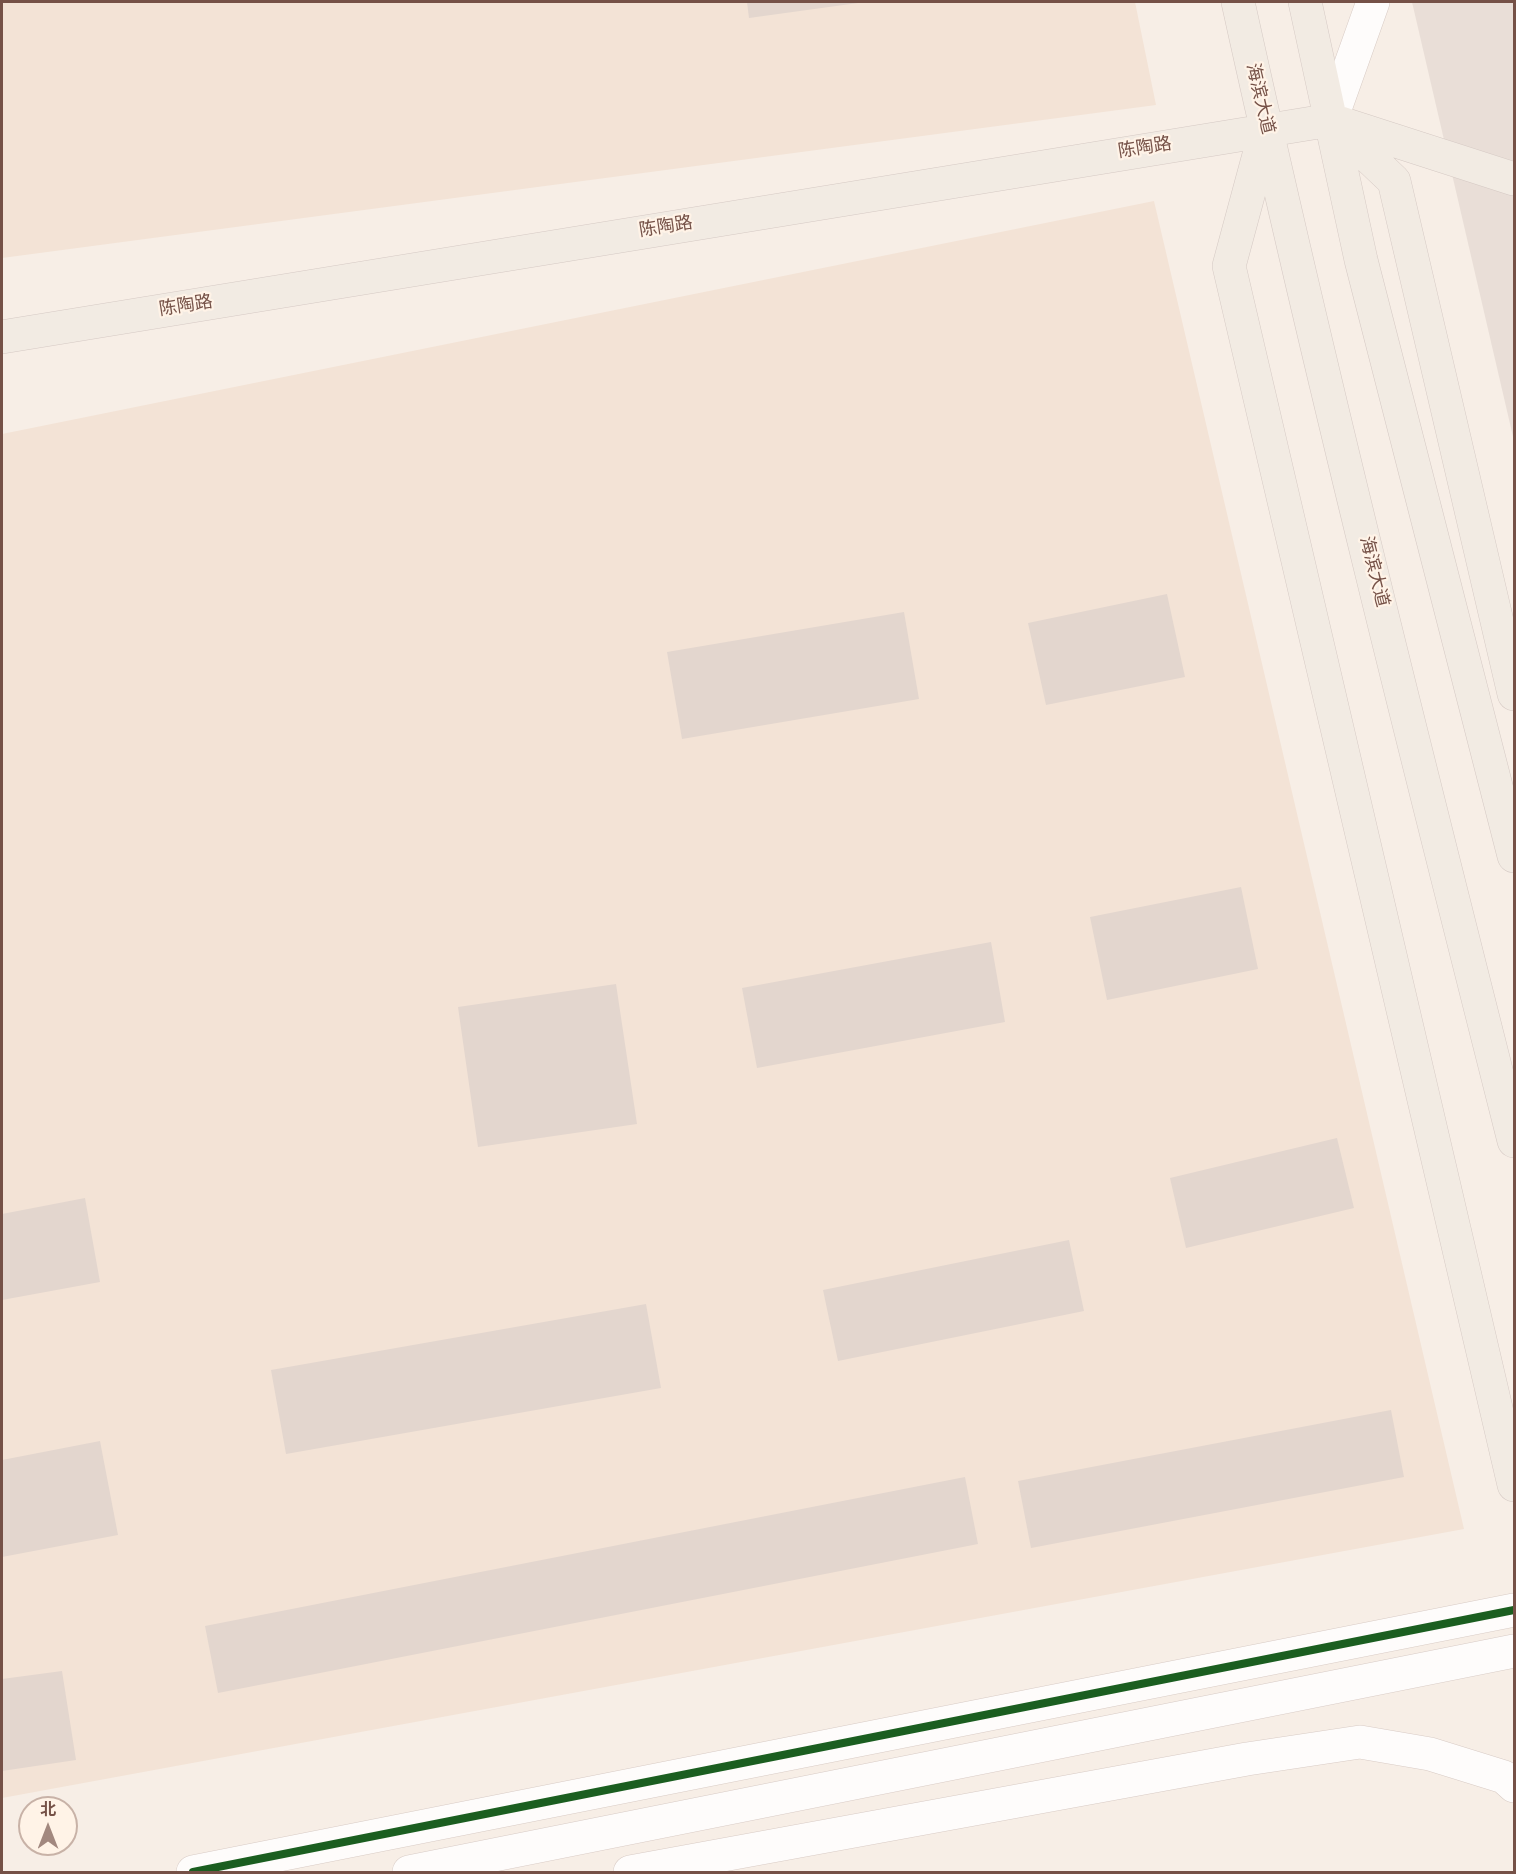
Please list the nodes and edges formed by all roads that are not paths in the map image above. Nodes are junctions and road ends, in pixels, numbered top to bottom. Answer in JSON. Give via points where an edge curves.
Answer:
{"nodes":[{"id":1,"x":1238,"y":2,"type":"edge"},
{"id":2,"x":1305,"y":2,"type":"edge"},
{"id":3,"x":1373,"y":2,"type":"edge"},
{"id":4,"x":1331,"y":120,"type":"junction"},
{"id":5,"x":1266,"y":129,"type":"junction"},
{"id":6,"x":1515,"y":179,"type":"edge"},
{"id":7,"x":2,"y":338,"type":"edge"},
{"id":8,"x":1515,"y":694,"type":"edge"},
{"id":9,"x":1512,"y":847,"type":"edge"},
{"id":10,"x":1515,"y":1141,"type":"edge"},
{"id":11,"x":1515,"y":1485,"type":"edge"},
{"id":12,"x":1515,"y":1610,"type":"edge"},
{"id":13,"x":1515,"y":1651,"type":"edge"},
{"id":14,"x":1515,"y":1786,"type":"edge"},
{"id":15,"x":194,"y":1872,"type":"edge"},
{"id":16,"x":409,"y":1872,"type":"edge"},
{"id":17,"x":630,"y":1872,"type":"edge"}],
"edges":[{"from":1,"to":5,"type":"main road","name":"海滨大道"},
{"from":2,"to":4,"type":"main road"},
{"from":3,"to":4,"type":"street"},
{"from":4,"to":5,"type":"main road","name":"陈陶路"},
{"from":4,"to":6,"type":"main road"},
{"from":4,"to":8,"type":"main road","via":[[1394,181]]},
{"from":4,"to":9,"type":"main road","via":[[1361,260]]},
{"from":5,"to":7,"type":"main road","name":"陈陶路"},
{"from":5,"to":10,"type":"main road","name":"海滨大道","via":[[1442,859]]},
{"from":5,"to":11,"type":"main road","via":[[1229,266]]},
{"from":12,"to":15,"type":"street"},
{"from":13,"to":16,"type":"street"},
{"from":14,"to":17,"type":"street","via":[[1504,1777],[1430,1754],[1360,1742],[1247,1759]]}]}
